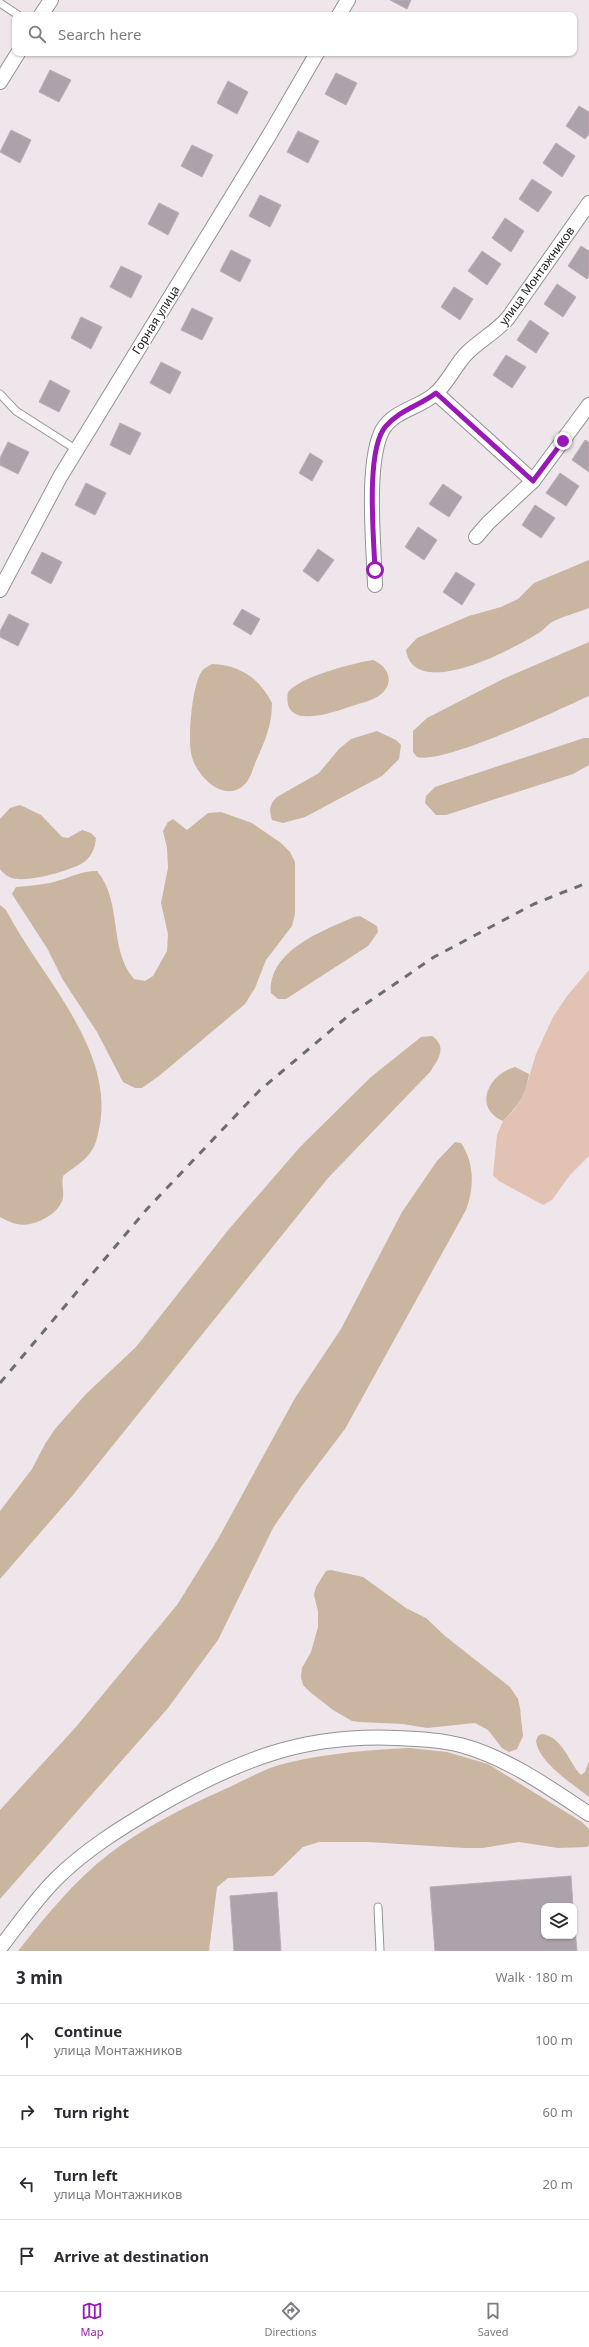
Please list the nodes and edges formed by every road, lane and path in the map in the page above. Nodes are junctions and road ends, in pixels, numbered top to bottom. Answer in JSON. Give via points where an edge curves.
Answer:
{"nodes":[{"id":1,"x":51,"y":0,"type":"edge"},
{"id":2,"x":348,"y":0,"type":"edge"},
{"id":3,"x":0,"y":3,"type":"edge"},
{"id":4,"x":14,"y":12,"type":"edge"},
{"id":5,"x":43,"y":12,"type":"edge"},
{"id":6,"x":341,"y":12,"type":"edge"},
{"id":7,"x":16,"y":56,"type":"edge"},
{"id":8,"x":315,"y":56,"type":"edge"},
{"id":9,"x":0,"y":82,"type":"edge"},
{"id":10,"x":589,"y":203,"type":"edge"},
{"id":11,"x":436,"y":393,"type":"junction"},
{"id":12,"x":0,"y":394,"type":"edge"},
{"id":13,"x":589,"y":405,"type":"edge"},
{"id":14,"x":77,"y":450,"type":"junction"},
{"id":15,"x":533,"y":481,"type":"junction"},
{"id":16,"x":476,"y":537,"type":"dead end"},
{"id":17,"x":375,"y":585,"type":"dead end"},
{"id":18,"x":0,"y":590,"type":"edge"},
{"id":19,"x":589,"y":1814,"type":"edge"},
{"id":20,"x":378,"y":1907,"type":"dead end"},
{"id":21,"x":0,"y":1948,"type":"edge"},
{"id":22,"x":380,"y":1951,"type":"edge"}],
"edges":[{"from":1,"to":5,"type":"street"},
{"from":2,"to":6,"type":"street"},
{"from":3,"to":4,"type":"lane"},
{"from":7,"to":9,"type":"street"},
{"from":8,"to":14,"type":"street","name":"Горная улица"},
{"from":10,"to":11,"type":"street","name":"улица Монтажников","via":[[508,318],[498,330],[466,354]]},
{"from":11,"to":15,"type":"street"},
{"from":11,"to":17,"type":"street","name":"улица Монтажников","via":[[404,410],[393,419],[384,428],[377,445],[373,481]]},
{"from":12,"to":14,"type":"lane","via":[[16,411]]},
{"from":13,"to":15,"type":"street"},
{"from":14,"to":18,"type":"street","name":"Горная улица"},
{"from":15,"to":16,"type":"street"},
{"from":19,"to":21,"type":"street","via":[[520,1770],[488,1754],[435,1740],[366,1737],[328,1740],[289,1748],[255,1758],[209,1779],[145,1813],[107,1838],[55,1880]]},
{"from":20,"to":22,"type":"lane"}]}
